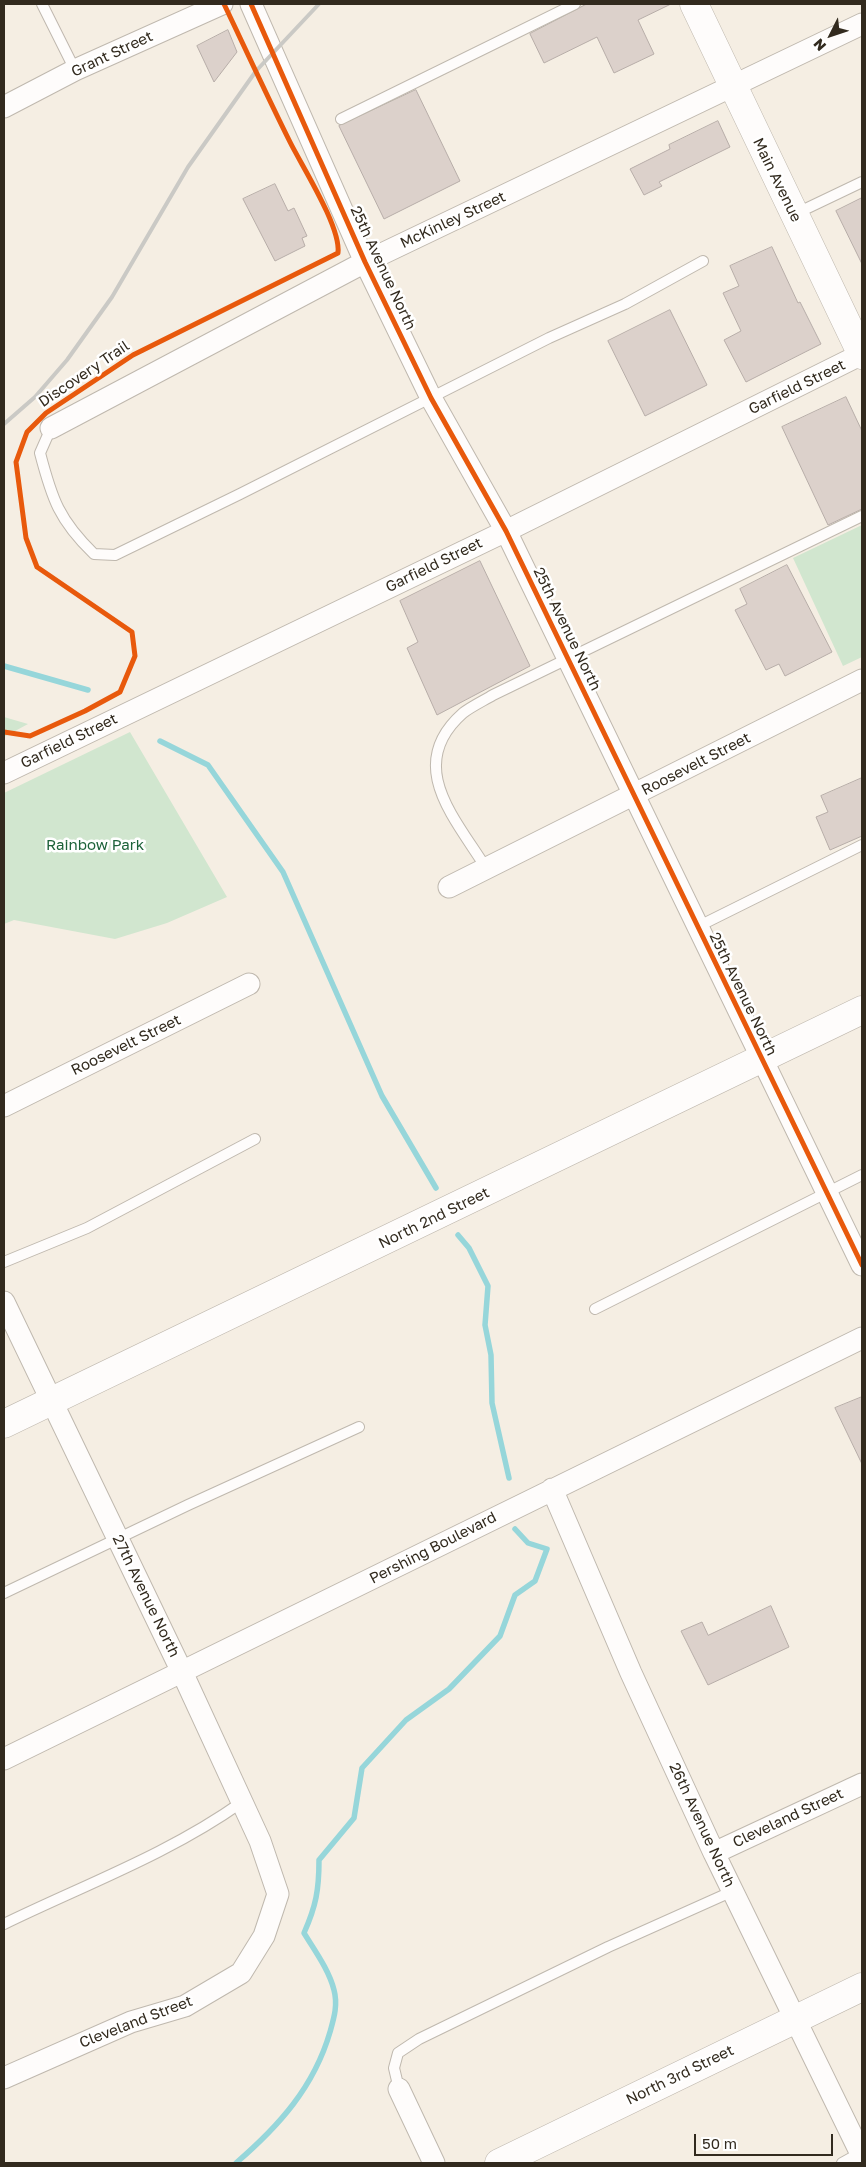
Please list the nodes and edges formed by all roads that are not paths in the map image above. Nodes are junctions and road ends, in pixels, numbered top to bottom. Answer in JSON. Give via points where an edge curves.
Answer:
{"nodes":[{"id":1,"x":42,"y":4,"type":"edge"},
{"id":2,"x":222,"y":4,"type":"edge"},
{"id":3,"x":251,"y":4,"type":"edge"},
{"id":4,"x":575,"y":4,"type":"edge"},
{"id":5,"x":694,"y":4,"type":"edge"},
{"id":6,"x":862,"y":24,"type":"edge"},
{"id":7,"x":75,"y":70,"type":"junction"},
{"id":8,"x":732,"y":88,"type":"junction"},
{"id":9,"x":4,"y":107,"type":"edge"},
{"id":10,"x":341,"y":119,"type":"dead end"},
{"id":11,"x":862,"y":182,"type":"edge"},
{"id":12,"x":793,"y":215,"type":"junction"},
{"id":13,"x":703,"y":261,"type":"dead end"},
{"id":14,"x":365,"y":262,"type":"junction"},
{"id":15,"x":862,"y":355,"type":"edge"},
{"id":16,"x":432,"y":398,"type":"junction"},
{"id":17,"x":51,"y":428,"type":"joint"},
{"id":18,"x":862,"y":516,"type":"edge"},
{"id":19,"x":506,"y":531,"type":"junction"},
{"id":20,"x":568,"y":660,"type":"junction"},
{"id":21,"x":862,"y":680,"type":"edge"},
{"id":22,"x":4,"y":773,"type":"edge"},
{"id":23,"x":634,"y":796,"type":"junction"},
{"id":24,"x":862,"y":845,"type":"edge"},
{"id":25,"x":486,"y":868,"type":"junction"},
{"id":26,"x":449,"y":887,"type":"dead end"},
{"id":27,"x":697,"y":927,"type":"junction"},
{"id":28,"x":249,"y":984,"type":"dead end"},
{"id":29,"x":862,"y":1010,"type":"edge"},
{"id":30,"x":761,"y":1059,"type":"junction"},
{"id":31,"x":4,"y":1106,"type":"edge"},
{"id":32,"x":255,"y":1139,"type":"dead end"},
{"id":33,"x":862,"y":1175,"type":"edge"},
{"id":34,"x":826,"y":1193,"type":"junction"},
{"id":35,"x":4,"y":1262,"type":"edge"},
{"id":36,"x":862,"y":1265,"type":"edge"},
{"id":37,"x":4,"y":1302,"type":"edge"},
{"id":38,"x":595,"y":1310,"type":"dead end"},
{"id":39,"x":862,"y":1338,"type":"edge"},
{"id":40,"x":52,"y":1400,"type":"junction"},
{"id":41,"x":4,"y":1424,"type":"edge"},
{"id":42,"x":359,"y":1427,"type":"dead end"},
{"id":43,"x":552,"y":1488,"type":"junction"},
{"id":44,"x":118,"y":1538,"type":"junction"},
{"id":45,"x":4,"y":1593,"type":"edge"},
{"id":46,"x":182,"y":1672,"type":"junction"},
{"id":47,"x":4,"y":1759,"type":"edge"},
{"id":48,"x":862,"y":1784,"type":"edge"},
{"id":49,"x":242,"y":1802,"type":"junction"},
{"id":50,"x":714,"y":1852,"type":"junction"},
{"id":51,"x":733,"y":1891,"type":"junction"},
{"id":52,"x":278,"y":1894,"type":"joint"},
{"id":53,"x":4,"y":1924,"type":"edge"},
{"id":54,"x":862,"y":1987,"type":"edge"},
{"id":55,"x":796,"y":2018,"type":"junction"},
{"id":56,"x":4,"y":2078,"type":"edge"},
{"id":57,"x":399,"y":2089,"type":"joint"},
{"id":58,"x":862,"y":2154,"type":"edge"},
{"id":59,"x":434,"y":2163,"type":"edge"},
{"id":60,"x":499,"y":2163,"type":"edge"},
{"id":61,"x":842,"y":2163,"type":"edge"}],
"edges":[{"from":1,"to":7,"type":"lane"},
{"from":2,"to":7,"type":"street","name":"Grant Street"},
{"from":3,"to":14,"type":"street","name":"25th Avenue North"},
{"from":4,"to":10,"type":"lane"},
{"from":5,"to":8,"type":"street","name":"Main Avenue"},
{"from":6,"to":8,"type":"street","name":"McKinley Street"},
{"from":7,"to":9,"type":"street","name":"Grant Street"},
{"from":8,"to":12,"type":"street","name":"Main Avenue"},
{"from":8,"to":14,"type":"street","name":"McKinley Street"},
{"from":11,"to":12,"type":"lane"},
{"from":12,"to":15,"type":"street","name":"Main Avenue"},
{"from":13,"to":16,"type":"lane","via":[[625,304],[549,338]]},
{"from":14,"to":16,"type":"street","name":"25th Avenue North"},
{"from":14,"to":17,"type":"street","name":"McKinley Street"},
{"from":15,"to":19,"type":"street","name":"Garfield Street"},
{"from":16,"to":17,"type":"lane","via":[[115,555],[94,554],[73,533],[56,507],[40,453]]},
{"from":16,"to":19,"type":"street","name":"25th Avenue North"},
{"from":18,"to":20,"type":"lane"},
{"from":19,"to":20,"type":"street","name":"25th Avenue North"},
{"from":19,"to":22,"type":"street","name":"Garfield Street"},
{"from":20,"to":23,"type":"street","name":"25th Avenue North"},
{"from":20,"to":25,"type":"lane","via":[[493,695],[464,713],[438,746],[436,781],[458,825]]},
{"from":21,"to":23,"type":"street","name":"Roosevelt Street"},
{"from":23,"to":25,"type":"street","name":"Roosevelt Street"},
{"from":23,"to":27,"type":"street","name":"25th Avenue North"},
{"from":24,"to":27,"type":"lane"},
{"from":25,"to":26,"type":"street","name":"Roosevelt Street"},
{"from":27,"to":30,"type":"street","name":"25th Avenue North"},
{"from":28,"to":31,"type":"street","name":"Roosevelt Street"},
{"from":29,"to":30,"type":"street","name":"North 2nd Street"},
{"from":30,"to":34,"type":"street","name":"25th Avenue North"},
{"from":30,"to":40,"type":"street","name":"North 2nd Street"},
{"from":32,"to":35,"type":"lane","via":[[87,1228]]},
{"from":33,"to":34,"type":"lane"},
{"from":34,"to":36,"type":"street","name":"25th Avenue North"},
{"from":34,"to":38,"type":"lane"},
{"from":37,"to":40,"type":"street","name":"27th Avenue North"},
{"from":39,"to":43,"type":"street","name":"Pershing Boulevard"},
{"from":40,"to":41,"type":"street","name":"North 2nd Street"},
{"from":40,"to":44,"type":"street","name":"27th Avenue North"},
{"from":42,"to":44,"type":"lane"},
{"from":43,"to":46,"type":"street","name":"Pershing Boulevard"},
{"from":43,"to":50,"type":"street","name":"26th Avenue North","via":[[631,1673]]},
{"from":44,"to":45,"type":"lane"},
{"from":44,"to":46,"type":"street","name":"27th Avenue North"},
{"from":46,"to":47,"type":"street","name":"Pershing Boulevard"},
{"from":46,"to":49,"type":"street","name":"27th Avenue North"},
{"from":48,"to":50,"type":"street","name":"Cleveland Street"},
{"from":49,"to":52,"type":"street","name":"27th Avenue North","via":[[260,1841]]},
{"from":49,"to":53,"type":"lane","via":[[210,1825],[167,1848]]},
{"from":50,"to":51,"type":"street","name":"26th Avenue North"},
{"from":51,"to":55,"type":"street","name":"26th Avenue North"},
{"from":51,"to":57,"type":"lane","via":[[608,1947],[419,2039],[398,2053],[394,2068]]},
{"from":52,"to":56,"type":"street","name":"Cleveland Street","via":[[264,1936],[240,1973],[185,2006],[130,2022]]},
{"from":54,"to":55,"type":"street","name":"North 3rd Street"},
{"from":55,"to":58,"type":"street","name":"26th Avenue North"},
{"from":55,"to":60,"type":"street","name":"North 3rd Street"},
{"from":57,"to":59,"type":"street"},
{"from":58,"to":61,"type":"lane"}]}
